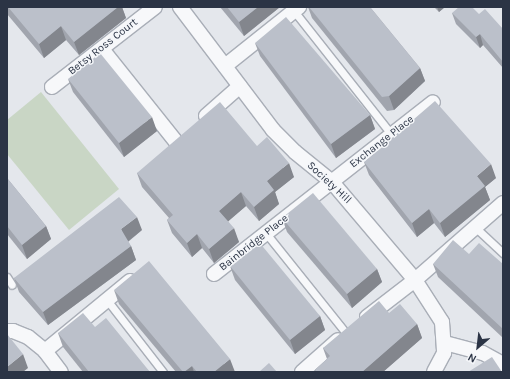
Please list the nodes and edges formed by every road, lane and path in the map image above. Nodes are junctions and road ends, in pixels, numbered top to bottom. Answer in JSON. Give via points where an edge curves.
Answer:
{"nodes":[{"id":1,"x":155,"y":7,"type":"edge"},
{"id":2,"x":180,"y":7,"type":"edge"},
{"id":3,"x":297,"y":9,"type":"edge"},
{"id":4,"x":102,"y":49,"type":"junction"},
{"id":5,"x":225,"y":66,"type":"junction"},
{"id":6,"x":240,"y":86,"type":"junction"},
{"id":7,"x":52,"y":87,"type":"dead end"},
{"id":8,"x":433,"y":102,"type":"edge"},
{"id":9,"x":392,"y":135,"type":"junction"},
{"id":10,"x":176,"y":143,"type":"junction"},
{"id":11,"x":165,"y":153,"type":"edge"},
{"id":12,"x":332,"y":182,"type":"junction"},
{"id":13,"x":503,"y":203,"type":"edge"},
{"id":14,"x":476,"y":228,"type":"junction"},
{"id":15,"x":265,"y":232,"type":"junction"},
{"id":16,"x":503,"y":254,"type":"edge"},
{"id":17,"x":144,"y":270,"type":"edge"},
{"id":18,"x":214,"y":274,"type":"dead end"},
{"id":19,"x":7,"y":277,"type":"edge"},
{"id":20,"x":415,"y":280,"type":"junction"},
{"id":21,"x":12,"y":284,"type":"dead end"},
{"id":22,"x":107,"y":300,"type":"junction"},
{"id":23,"x":7,"y":331,"type":"edge"},
{"id":24,"x":346,"y":333,"type":"junction"},
{"id":25,"x":445,"y":343,"type":"junction"},
{"id":26,"x":45,"y":351,"type":"junction"},
{"id":27,"x":503,"y":364,"type":"edge"},
{"id":28,"x":61,"y":372,"type":"edge"},
{"id":29,"x":163,"y":372,"type":"edge"},
{"id":30,"x":302,"y":372,"type":"edge"},
{"id":31,"x":434,"y":372,"type":"edge"}],
"edges":[{"from":1,"to":4,"type":"street","name":"Betsy Ross Court"},
{"from":2,"to":5,"type":"street","name":"Society Hill"},
{"from":3,"to":5,"type":"street"},
{"from":3,"to":9,"type":"lane"},
{"from":4,"to":7,"type":"street","name":"Betsy Ross Court"},
{"from":4,"to":10,"type":"street"},
{"from":5,"to":6,"type":"street","name":"Society Hill"},
{"from":6,"to":10,"type":"street"},
{"from":6,"to":12,"type":"street","name":"Society Hill","via":[[273,130]]},
{"from":8,"to":9,"type":"street","name":"Exchange Place"},
{"from":9,"to":12,"type":"street","name":"Exchange Place"},
{"from":10,"to":11,"type":"street"},
{"from":12,"to":15,"type":"street","name":"Bainbridge Place"},
{"from":12,"to":20,"type":"street","name":"Society Hill"},
{"from":13,"to":14,"type":"street"},
{"from":14,"to":16,"type":"lane"},
{"from":14,"to":20,"type":"street"},
{"from":15,"to":18,"type":"street","name":"Bainbridge Place"},
{"from":15,"to":24,"type":"lane"},
{"from":17,"to":22,"type":"street"},
{"from":19,"to":21,"type":"lane"},
{"from":20,"to":24,"type":"street"},
{"from":20,"to":25,"type":"street","name":"Society Hill","via":[[442,322]]},
{"from":22,"to":26,"type":"street"},
{"from":22,"to":29,"type":"lane"},
{"from":23,"to":26,"type":"street","via":[[28,337]]},
{"from":24,"to":30,"type":"street"},
{"from":25,"to":27,"type":"street","via":[[483,353]]},
{"from":25,"to":31,"type":"street","name":"Society Hill","via":[[444,353]]},
{"from":26,"to":28,"type":"street"}]}
